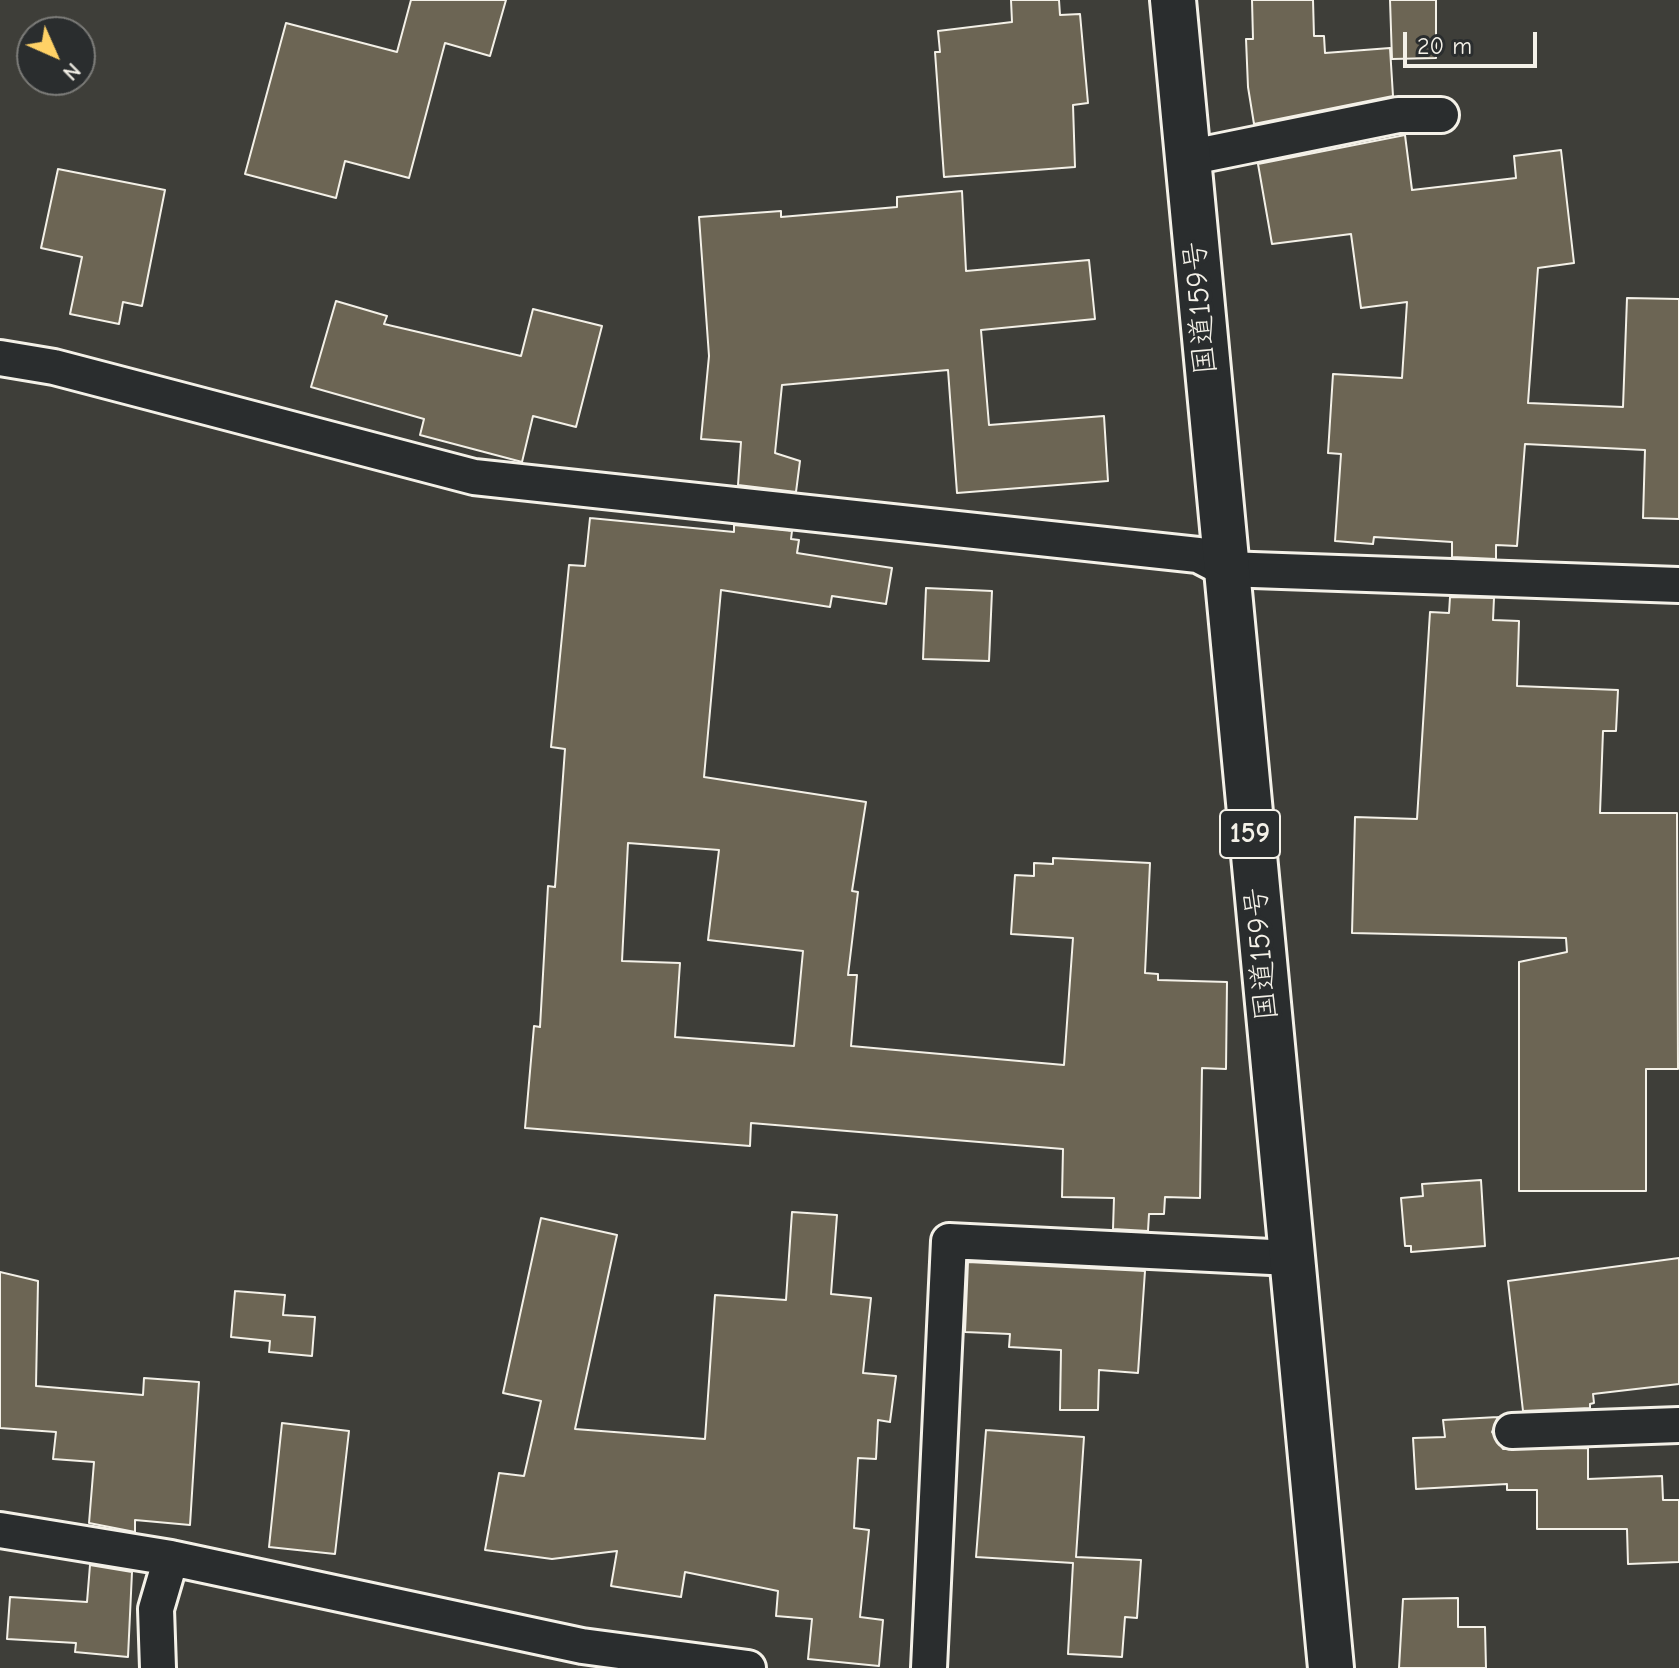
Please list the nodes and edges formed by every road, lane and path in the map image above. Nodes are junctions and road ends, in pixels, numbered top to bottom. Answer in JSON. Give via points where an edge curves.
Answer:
{"nodes":[{"id":1,"x":1173,"y":0,"type":"edge"},
{"id":2,"x":1441,"y":115,"type":"dead end"},
{"id":3,"x":1187,"y":158,"type":"junction"},
{"id":4,"x":0,"y":358,"type":"edge"},
{"id":5,"x":1225,"y":569,"type":"junction"},
{"id":6,"x":1679,"y":585,"type":"edge"},
{"id":7,"x":1291,"y":1258,"type":"junction"},
{"id":8,"x":1679,"y":1425,"type":"edge"},
{"id":9,"x":1512,"y":1431,"type":"dead end"},
{"id":10,"x":0,"y":1530,"type":"edge"},
{"id":11,"x":171,"y":1558,"type":"junction"},
{"id":12,"x":158,"y":1668,"type":"edge"},
{"id":13,"x":748,"y":1668,"type":"edge"},
{"id":14,"x":929,"y":1668,"type":"edge"},
{"id":15,"x":1331,"y":1668,"type":"edge"}],
"edges":[{"from":1,"to":3,"type":"highway","name":"国道159号","number":"159"},
{"from":2,"to":3,"type":"street","via":[[1398,115]]},
{"from":3,"to":5,"type":"highway","name":"国道159号","number":"159"},
{"from":4,"to":5,"type":"street","via":[[54,367],[474,477],[1198,555]]},
{"from":5,"to":6,"type":"street"},
{"from":5,"to":7,"type":"highway","name":"国道159号","number":"159"},
{"from":7,"to":14,"type":"street","via":[[949,1241]]},
{"from":7,"to":15,"type":"highway","name":"国道159号","number":"159"},
{"from":8,"to":9,"type":"street"},
{"from":10,"to":11,"type":"street"},
{"from":11,"to":12,"type":"street","via":[[156,1609]]},
{"from":11,"to":13,"type":"street","via":[[582,1646]]}]}
